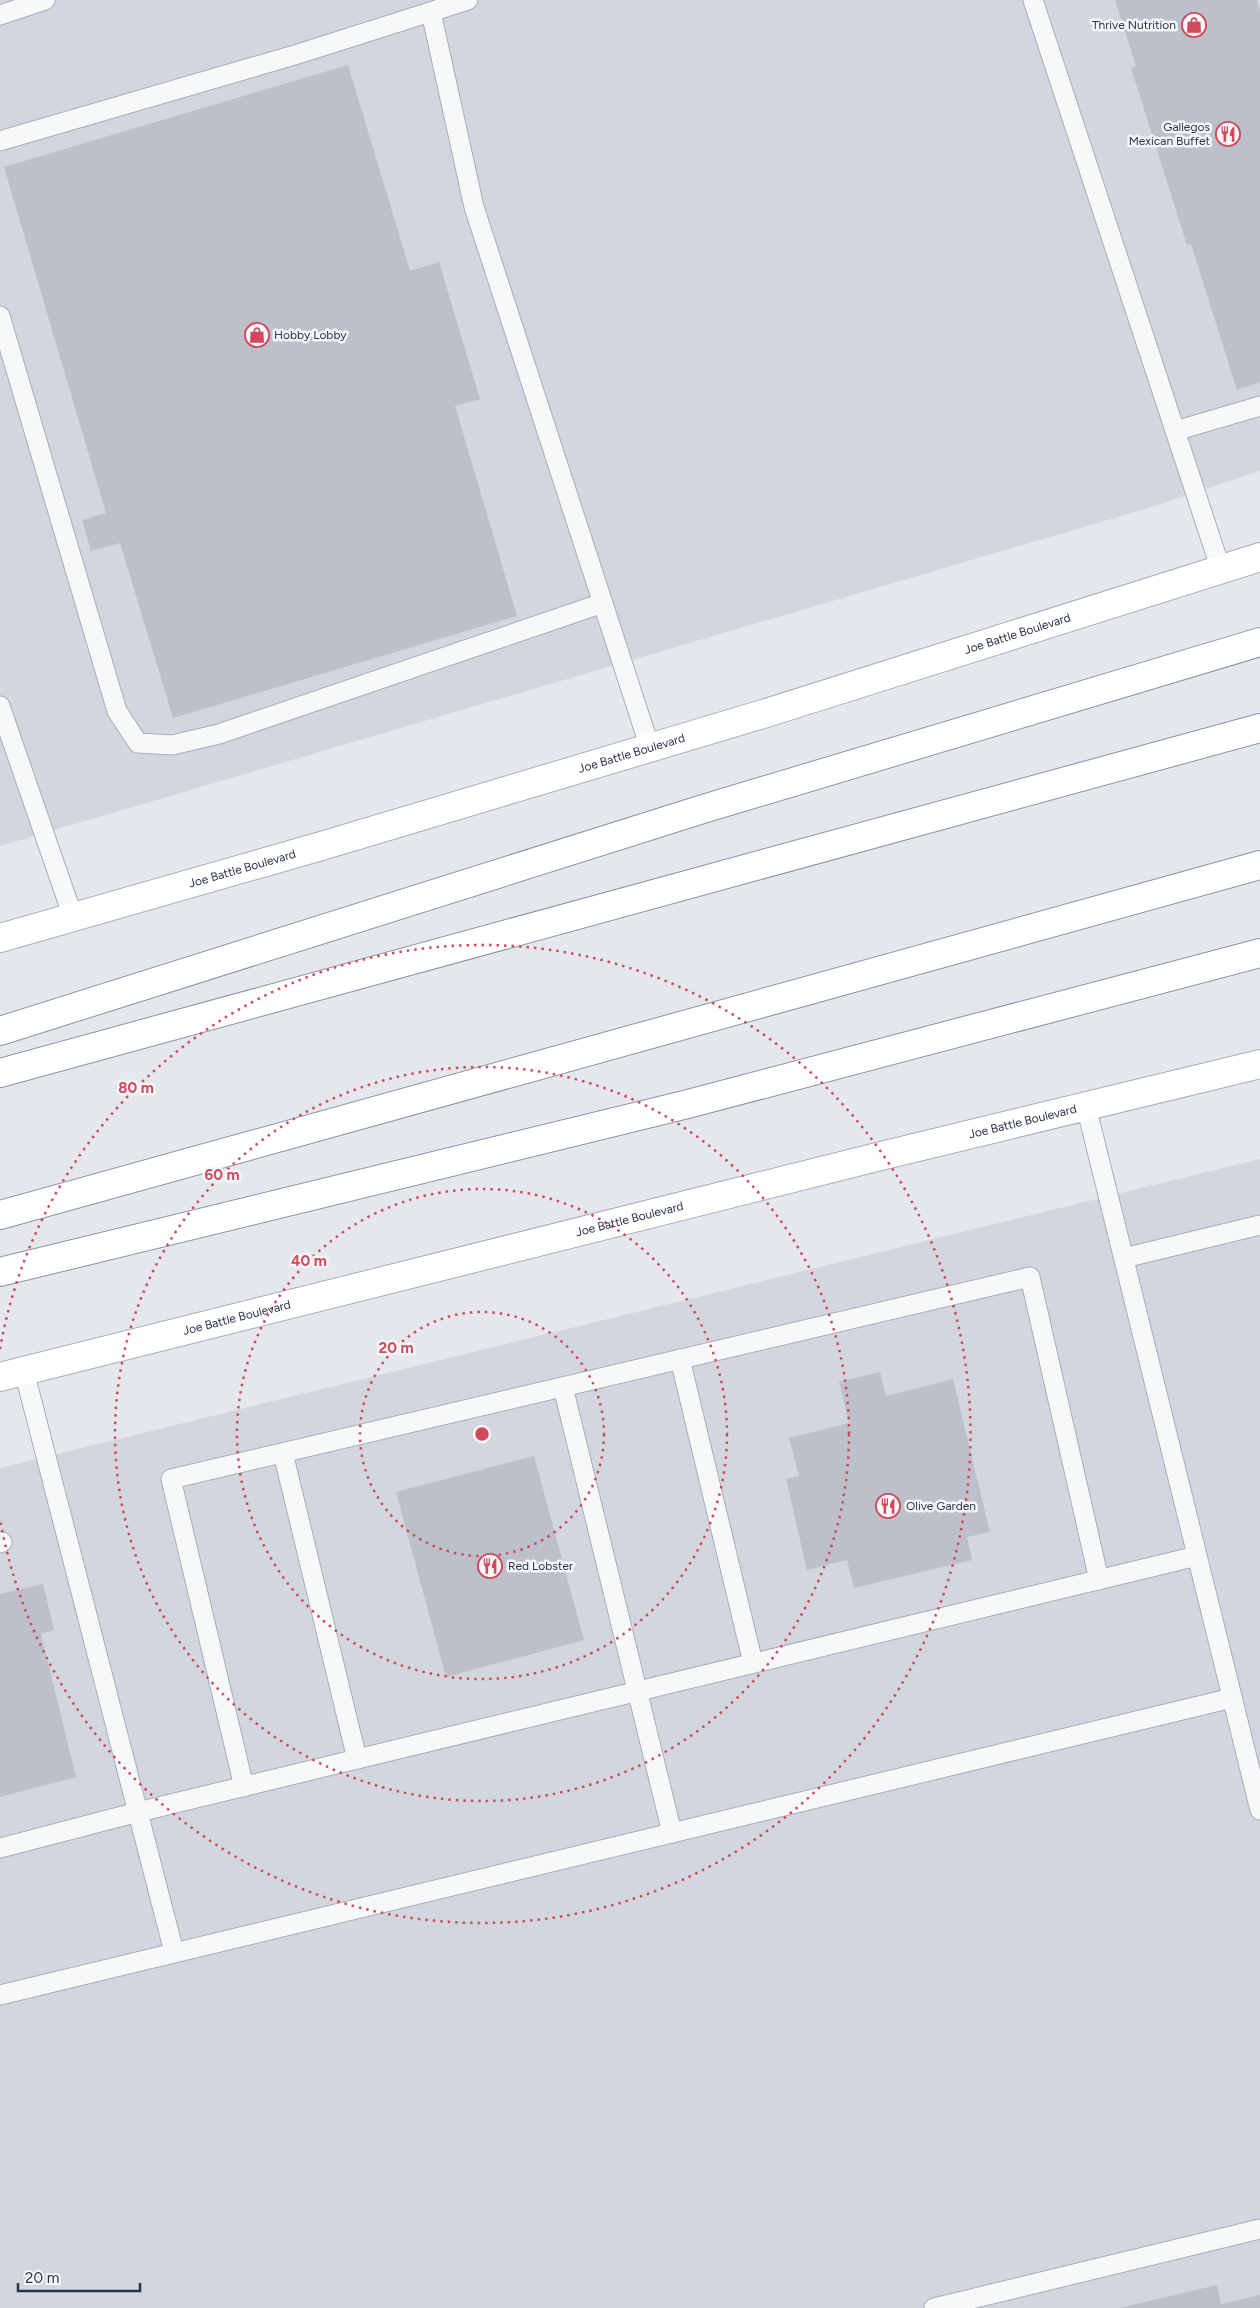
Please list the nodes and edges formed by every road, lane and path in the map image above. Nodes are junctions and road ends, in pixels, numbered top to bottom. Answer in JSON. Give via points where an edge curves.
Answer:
{"nodes":[{"id":1,"x":45,"y":0,"type":"edge"},
{"id":2,"x":468,"y":0,"type":"edge"},
{"id":3,"x":1033,"y":0,"type":"edge"},
{"id":4,"x":431,"y":12,"type":"junction"},
{"id":5,"x":0,"y":15,"type":"edge"},
{"id":6,"x":0,"y":141,"type":"edge"},
{"id":7,"x":0,"y":316,"type":"edge"},
{"id":8,"x":1260,"y":406,"type":"edge"},
{"id":9,"x":1175,"y":431,"type":"junction"},
{"id":10,"x":1260,"y":558,"type":"edge"},
{"id":11,"x":1221,"y":570,"type":"junction"},
{"id":12,"x":603,"y":603,"type":"junction"},
{"id":13,"x":1260,"y":642,"type":"edge"},
{"id":14,"x":0,"y":706,"type":"edge"},
{"id":15,"x":1260,"y":728,"type":"edge"},
{"id":16,"x":4,"y":733,"type":"edge"},
{"id":17,"x":650,"y":748,"type":"junction"},
{"id":18,"x":1260,"y":865,"type":"edge"},
{"id":19,"x":73,"y":917,"type":"junction"},
{"id":20,"x":0,"y":938,"type":"edge"},
{"id":21,"x":1260,"y":953,"type":"edge"},
{"id":22,"x":0,"y":1031,"type":"edge"},
{"id":23,"x":1260,"y":1064,"type":"edge"},
{"id":24,"x":0,"y":1073,"type":"edge"},
{"id":25,"x":1086,"y":1106,"type":"junction"},
{"id":26,"x":0,"y":1215,"type":"edge"},
{"id":27,"x":1260,"y":1225,"type":"edge"},
{"id":28,"x":1124,"y":1258,"type":"junction"},
{"id":29,"x":0,"y":1272,"type":"edge"},
{"id":30,"x":680,"y":1359,"type":"junction"},
{"id":31,"x":12,"y":1374,"type":"edge"},
{"id":32,"x":563,"y":1387,"type":"junction"},
{"id":33,"x":283,"y":1453,"type":"junction"},
{"id":34,"x":1197,"y":1556,"type":"junction"},
{"id":35,"x":1099,"y":1580,"type":"junction"},
{"id":36,"x":753,"y":1663,"type":"junction"},
{"id":37,"x":637,"y":1691,"type":"junction"},
{"id":38,"x":1232,"y":1698,"type":"junction"},
{"id":39,"x":357,"y":1759,"type":"junction"},
{"id":40,"x":244,"y":1787,"type":"junction"},
{"id":41,"x":1260,"y":1810,"type":"edge"},
{"id":42,"x":138,"y":1812,"type":"junction"},
{"id":43,"x":672,"y":1833,"type":"junction"},
{"id":44,"x":0,"y":1848,"type":"edge"},
{"id":45,"x":174,"y":1952,"type":"junction"},
{"id":46,"x":0,"y":1994,"type":"edge"},
{"id":47,"x":1260,"y":2229,"type":"edge"},
{"id":48,"x":934,"y":2308,"type":"edge"}],
"edges":[{"from":1,"to":5,"type":"lane"},
{"from":2,"to":4,"type":"lane"},
{"from":3,"to":9,"type":"lane"},
{"from":4,"to":6,"type":"lane"},
{"from":4,"to":12,"type":"lane","via":[[474,207]]},
{"from":7,"to":12,"type":"lane","via":[[117,711],[138,744],[172,745],[219,734]]},
{"from":8,"to":9,"type":"lane"},
{"from":9,"to":11,"type":"lane"},
{"from":10,"to":11,"type":"main road","name":"Joe Battle Boulevard"},
{"from":11,"to":17,"type":"main road","name":"Joe Battle Boulevard"},
{"from":12,"to":17,"type":"lane"},
{"from":13,"to":22,"type":"main road","via":[[703,809]]},
{"from":14,"to":16,"type":"lane"},
{"from":15,"to":24,"type":"main road"},
{"from":16,"to":19,"type":"lane"},
{"from":17,"to":19,"type":"main road","name":"Joe Battle Boulevard"},
{"from":18,"to":26,"type":"main road"},
{"from":19,"to":20,"type":"main road","name":"Joe Battle Boulevard"},
{"from":21,"to":29,"type":"main road","via":[[684,1105]]},
{"from":23,"to":25,"type":"main road","name":"Joe Battle Boulevard"},
{"from":25,"to":28,"type":"lane"},
{"from":25,"to":31,"type":"main road","name":"Joe Battle Boulevard"},
{"from":27,"to":28,"type":"lane"},
{"from":28,"to":34,"type":"lane"},
{"from":30,"to":32,"type":"lane"},
{"from":30,"to":35,"type":"lane","via":[[1030,1276]]},
{"from":30,"to":36,"type":"lane"},
{"from":31,"to":42,"type":"lane"},
{"from":32,"to":33,"type":"lane"},
{"from":32,"to":37,"type":"lane"},
{"from":33,"to":39,"type":"lane"},
{"from":33,"to":40,"type":"lane","via":[[171,1479]]},
{"from":34,"to":35,"type":"lane"},
{"from":34,"to":38,"type":"lane"},
{"from":35,"to":36,"type":"lane"},
{"from":36,"to":37,"type":"lane"},
{"from":37,"to":39,"type":"lane"},
{"from":37,"to":43,"type":"lane"},
{"from":38,"to":41,"type":"lane"},
{"from":38,"to":43,"type":"lane"},
{"from":39,"to":40,"type":"lane"},
{"from":40,"to":42,"type":"lane"},
{"from":42,"to":44,"type":"lane"},
{"from":42,"to":45,"type":"lane"},
{"from":43,"to":45,"type":"lane"},
{"from":45,"to":46,"type":"lane"},
{"from":47,"to":48,"type":"lane"}]}
